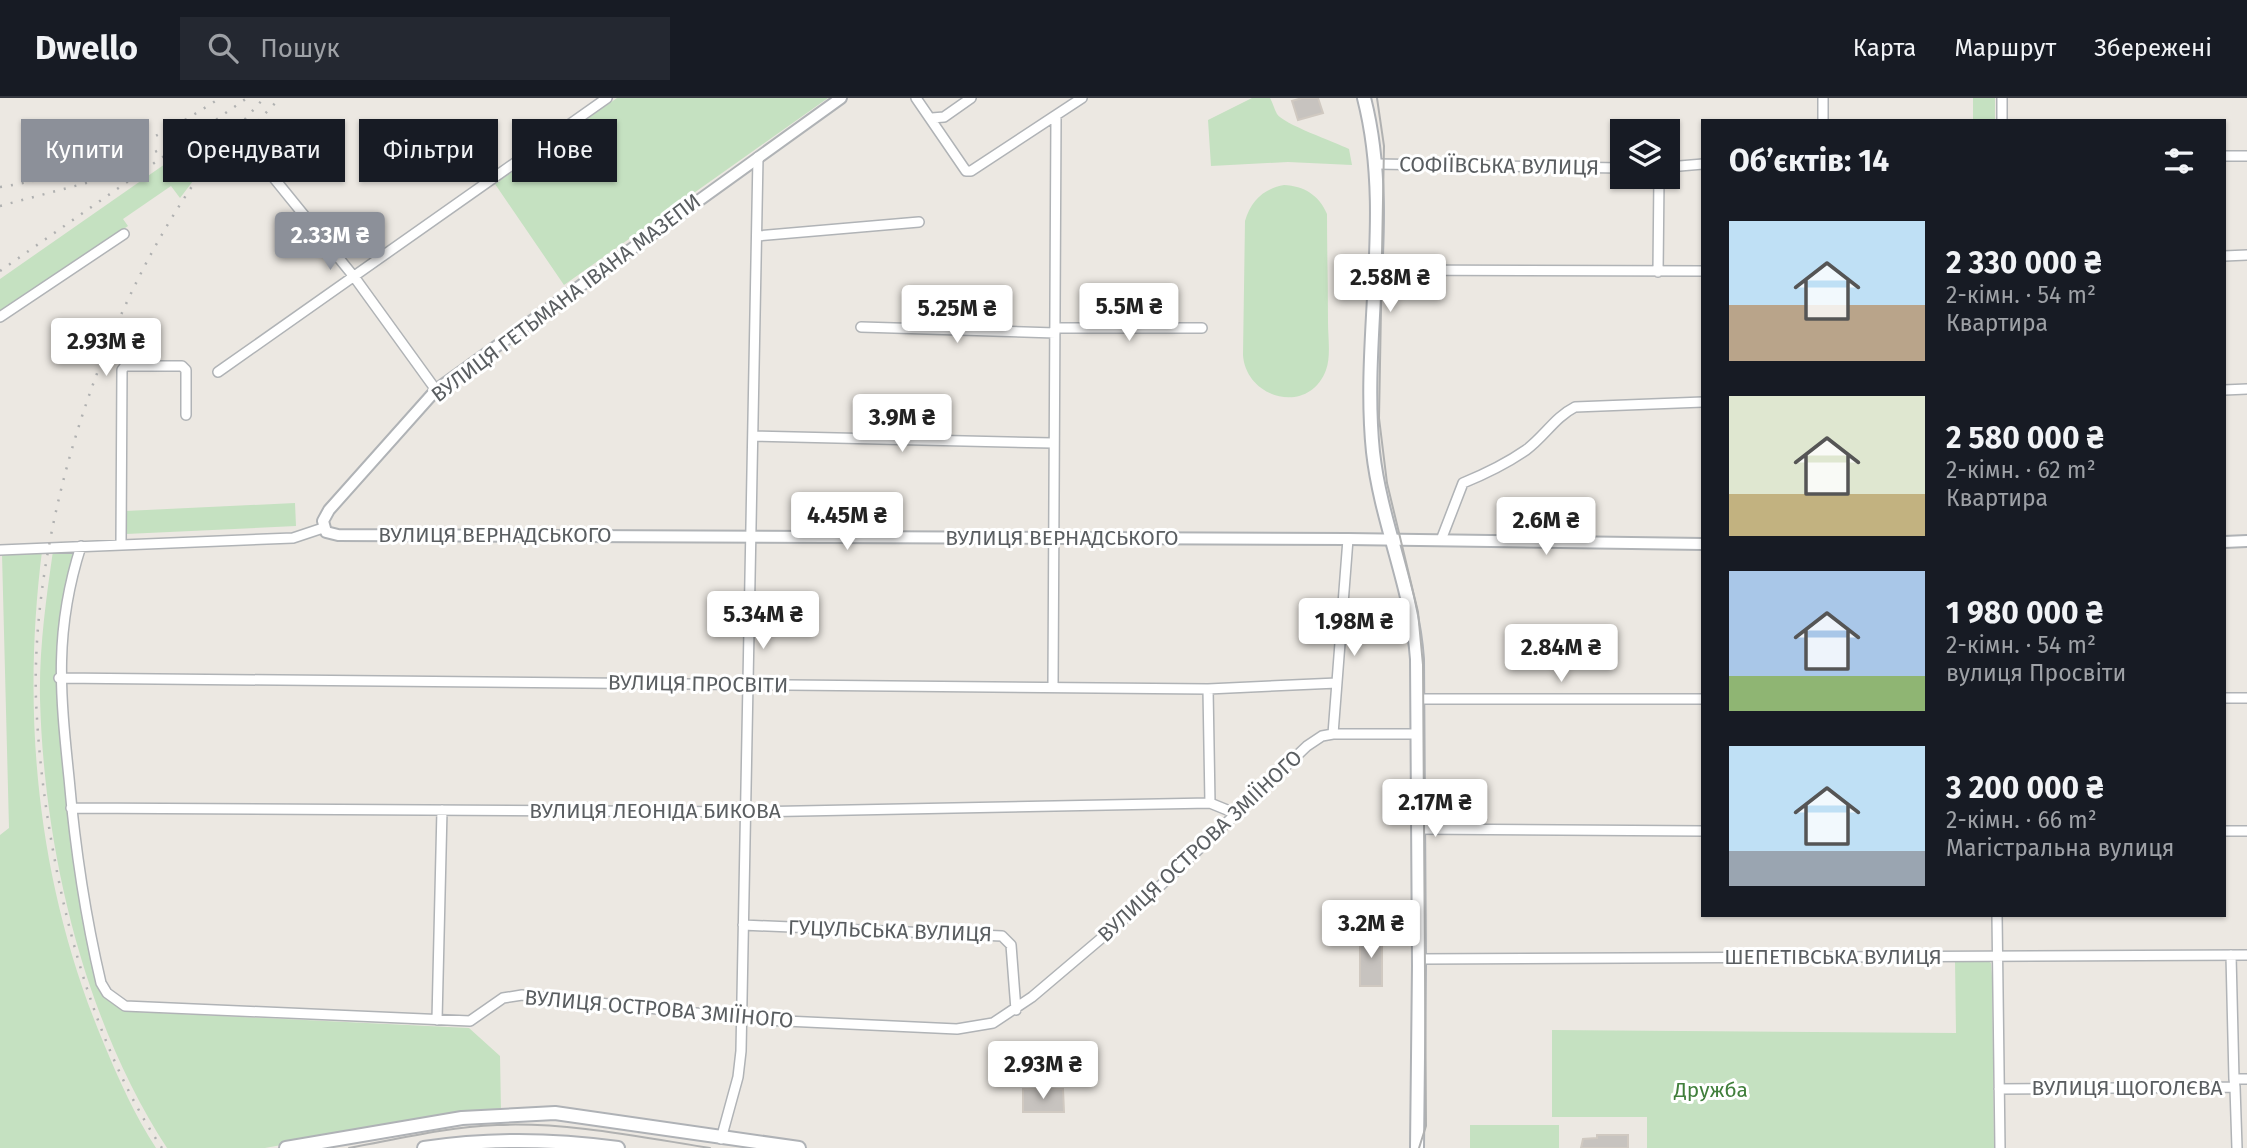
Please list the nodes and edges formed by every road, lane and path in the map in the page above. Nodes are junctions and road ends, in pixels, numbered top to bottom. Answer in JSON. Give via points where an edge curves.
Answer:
{"nodes":[{"id":1,"x":607,"y":98,"type":"edge"},
{"id":2,"x":841,"y":98,"type":"edge"},
{"id":3,"x":916,"y":98,"type":"edge"},
{"id":4,"x":971,"y":98,"type":"edge"},
{"id":5,"x":1082,"y":98,"type":"edge"},
{"id":6,"x":1364,"y":98,"type":"edge"},
{"id":7,"x":1823,"y":98,"type":"edge"},
{"id":8,"x":2002,"y":98,"type":"edge"},
{"id":9,"x":1056,"y":116,"type":"junction"},
{"id":10,"x":932,"y":118,"type":"junction"},
{"id":11,"x":1823,"y":119,"type":"edge"},
{"id":12,"x":2001,"y":119,"type":"edge"},
{"id":13,"x":2226,"y":156,"type":"edge"},
{"id":14,"x":2247,"y":156,"type":"edge"},
{"id":15,"x":758,"y":157,"type":"junction"},
{"id":16,"x":1376,"y":164,"type":"junction"},
{"id":17,"x":1701,"y":164,"type":"edge"},
{"id":18,"x":1680,"y":166,"type":"edge"},
{"id":19,"x":1610,"y":167,"type":"edge"},
{"id":20,"x":277,"y":182,"type":"edge"},
{"id":21,"x":1659,"y":189,"type":"edge"},
{"id":22,"x":919,"y":222,"type":"dead end"},
{"id":23,"x":124,"y":234,"type":"dead end"},
{"id":24,"x":757,"y":236,"type":"junction"},
{"id":25,"x":2247,"y":255,"type":"edge"},
{"id":26,"x":2226,"y":256,"type":"edge"},
{"id":27,"x":1375,"y":270,"type":"junction"},
{"id":28,"x":1701,"y":271,"type":"edge"},
{"id":29,"x":1658,"y":272,"type":"junction"},
{"id":30,"x":355,"y":278,"type":"junction"},
{"id":31,"x":0,"y":317,"type":"edge"},
{"id":32,"x":860,"y":327,"type":"dead end"},
{"id":33,"x":1202,"y":328,"type":"dead end"},
{"id":34,"x":1055,"y":330,"type":"junction"},
{"id":35,"x":218,"y":372,"type":"dead end"},
{"id":36,"x":2247,"y":389,"type":"edge"},
{"id":37,"x":436,"y":390,"type":"junction"},
{"id":38,"x":2226,"y":390,"type":"edge"},
{"id":39,"x":1701,"y":402,"type":"edge"},
{"id":40,"x":186,"y":415,"type":"dead end"},
{"id":41,"x":753,"y":436,"type":"junction"},
{"id":42,"x":1052,"y":443,"type":"junction"},
{"id":43,"x":323,"y":527,"type":"junction"},
{"id":44,"x":750,"y":536,"type":"junction"},
{"id":45,"x":1052,"y":538,"type":"junction"},
{"id":46,"x":1348,"y":539,"type":"junction"},
{"id":47,"x":1390,"y":539,"type":"junction"},
{"id":48,"x":1441,"y":540,"type":"junction"},
{"id":49,"x":2247,"y":541,"type":"edge"},
{"id":50,"x":2226,"y":542,"type":"edge"},
{"id":51,"x":121,"y":544,"type":"junction"},
{"id":52,"x":1701,"y":544,"type":"edge"},
{"id":53,"x":81,"y":546,"type":"junction"},
{"id":54,"x":0,"y":550,"type":"edge"},
{"id":55,"x":59,"y":678,"type":"junction"},
{"id":56,"x":1337,"y":683,"type":"junction"},
{"id":57,"x":748,"y":685,"type":"junction"},
{"id":58,"x":1053,"y":687,"type":"junction"},
{"id":59,"x":1208,"y":689,"type":"junction"},
{"id":60,"x":2226,"y":698,"type":"edge"},
{"id":61,"x":2247,"y":698,"type":"edge"},
{"id":62,"x":1418,"y":699,"type":"junction"},
{"id":63,"x":1701,"y":699,"type":"edge"},
{"id":64,"x":1333,"y":734,"type":"junction"},
{"id":65,"x":1418,"y":734,"type":"junction"},
{"id":66,"x":1210,"y":803,"type":"junction"},
{"id":67,"x":71,"y":808,"type":"junction"},
{"id":68,"x":442,"y":810,"type":"junction"},
{"id":69,"x":745,"y":812,"type":"junction"},
{"id":70,"x":1237,"y":814,"type":"junction"},
{"id":71,"x":1418,"y":829,"type":"junction"},
{"id":72,"x":1701,"y":831,"type":"edge"},
{"id":73,"x":2226,"y":831,"type":"edge"},
{"id":74,"x":2247,"y":831,"type":"edge"},
{"id":75,"x":1997,"y":917,"type":"edge"},
{"id":76,"x":743,"y":925,"type":"junction"},
{"id":77,"x":2231,"y":955,"type":"junction"},
{"id":78,"x":2247,"y":955,"type":"edge"},
{"id":79,"x":1997,"y":956,"type":"junction"},
{"id":80,"x":1419,"y":959,"type":"junction"},
{"id":81,"x":1016,"y":1010,"type":"junction"},
{"id":82,"x":740,"y":1018,"type":"junction"},
{"id":83,"x":437,"y":1020,"type":"junction"},
{"id":84,"x":2247,"y":1079,"type":"edge"},
{"id":85,"x":2234,"y":1083,"type":"junction"},
{"id":86,"x":1999,"y":1089,"type":"junction"},
{"id":87,"x":721,"y":1139,"type":"junction"},
{"id":88,"x":286,"y":1148,"type":"edge"},
{"id":89,"x":424,"y":1148,"type":"edge"},
{"id":90,"x":618,"y":1148,"type":"edge"},
{"id":91,"x":799,"y":1148,"type":"edge"},
{"id":92,"x":1417,"y":1148,"type":"edge"},
{"id":93,"x":2000,"y":1148,"type":"edge"},
{"id":94,"x":2237,"y":1148,"type":"edge"}],
"edges":[{"from":1,"to":30,"type":"street"},
{"from":2,"to":15,"type":"street","name":"ВУЛИЦЯ ГЕТЬМАНА ІВАНА МАЗЕПИ"},
{"from":3,"to":10,"type":"street"},
{"from":4,"to":10,"type":"street","via":[[944,117]]},
{"from":5,"to":9,"type":"street"},
{"from":6,"to":16,"type":"main road"},
{"from":7,"to":11,"type":"street"},
{"from":8,"to":12,"type":"street"},
{"from":9,"to":10,"type":"street","via":[[971,171],[966,171]]},
{"from":9,"to":34,"type":"street"},
{"from":13,"to":14,"type":"street"},
{"from":15,"to":24,"type":"street"},
{"from":15,"to":37,"type":"street","name":"ВУЛИЦЯ ГЕТЬМАНА ІВАНА МАЗЕПИ"},
{"from":16,"to":19,"type":"street","name":"СОФІЇВСЬКА ВУЛИЦЯ"},
{"from":16,"to":27,"type":"main road"},
{"from":17,"to":18,"type":"street"},
{"from":20,"to":30,"type":"street"},
{"from":21,"to":29,"type":"street"},
{"from":22,"to":24,"type":"street"},
{"from":23,"to":31,"type":"street"},
{"from":24,"to":41,"type":"street"},
{"from":25,"to":26,"type":"street"},
{"from":27,"to":29,"type":"street"},
{"from":27,"to":47,"type":"main road","via":[[1373,451]]},
{"from":28,"to":29,"type":"street"},
{"from":30,"to":35,"type":"street"},
{"from":30,"to":37,"type":"street"},
{"from":32,"to":34,"type":"street"},
{"from":33,"to":34,"type":"street"},
{"from":34,"to":42,"type":"street"},
{"from":36,"to":38,"type":"street"},
{"from":37,"to":43,"type":"street","name":"ВУЛИЦЯ ГЕТЬМАНА ІВАНА МАЗЕПИ","via":[[329,510]]},
{"from":39,"to":48,"type":"street","via":[[1575,408],[1564,413],[1528,449],[1463,483]]},
{"from":40,"to":51,"type":"street","via":[[186,370],[182,366],[125,366]]},
{"from":41,"to":42,"type":"street"},
{"from":41,"to":44,"type":"street"},
{"from":42,"to":45,"type":"street"},
{"from":43,"to":44,"type":"street","name":"ВУЛИЦЯ ВЕРНАДСЬКОГО","via":[[338,535]]},
{"from":43,"to":51,"type":"street","via":[[293,538]]},
{"from":44,"to":45,"type":"street","name":"ВУЛИЦЯ ВЕРНАДСЬКОГО"},
{"from":44,"to":57,"type":"street"},
{"from":45,"to":46,"type":"street","name":"ВУЛИЦЯ ВЕРНАДСЬКОГО"},
{"from":45,"to":58,"type":"street"},
{"from":46,"to":47,"type":"street","name":"ВУЛИЦЯ ВЕРНАДСЬКОГО"},
{"from":46,"to":56,"type":"street"},
{"from":47,"to":48,"type":"street","name":"ВУЛИЦЯ ВЕРНАДСЬКОГО"},
{"from":47,"to":62,"type":"main road","via":[[1416,638]]},
{"from":48,"to":52,"type":"street","name":"ВУЛИЦЯ ВЕРНАДСЬКОГО"},
{"from":49,"to":50,"type":"street"},
{"from":51,"to":53,"type":"street"},
{"from":53,"to":54,"type":"street"},
{"from":53,"to":55,"type":"street","name":"ВУЛИЦЯ ОСТРОВА ЗМІЇНОГО","via":[[65,611]]},
{"from":55,"to":57,"type":"street","name":"ВУЛИЦЯ ПРОСВІТИ"},
{"from":55,"to":67,"type":"street","name":"ВУЛИЦЯ ОСТРОВА ЗМІЇНОГО"},
{"from":56,"to":59,"type":"street","name":"ВУЛИЦЯ ПРОСВІТИ"},
{"from":56,"to":64,"type":"street"},
{"from":57,"to":58,"type":"street","name":"ВУЛИЦЯ ПРОСВІТИ"},
{"from":57,"to":69,"type":"street"},
{"from":58,"to":59,"type":"street","name":"ВУЛИЦЯ ПРОСВІТИ"},
{"from":59,"to":66,"type":"street"},
{"from":60,"to":61,"type":"street"},
{"from":62,"to":63,"type":"street"},
{"from":62,"to":65,"type":"main road"},
{"from":64,"to":65,"type":"street"},
{"from":64,"to":70,"type":"street","name":"ВУЛИЦЯ ОСТРОВА ЗМІЇНОГО","via":[[1307,746]]},
{"from":65,"to":71,"type":"main road"},
{"from":66,"to":69,"type":"street","name":"ВУЛИЦЯ ЛЕОНІДА БИКОВА"},
{"from":66,"to":70,"type":"street","name":"ВУЛИЦЯ ЛЕОНІДА БИКОВА"},
{"from":67,"to":68,"type":"street","name":"ВУЛИЦЯ ЛЕОНІДА БИКОВА"},
{"from":67,"to":83,"type":"street","name":"ВУЛИЦЯ ОСТРОВА ЗМІЇНОГО","via":[[85,918],[101,983],[125,1006]]},
{"from":68,"to":69,"type":"street","name":"ВУЛИЦЯ ЛЕОНІДА БИКОВА"},
{"from":68,"to":83,"type":"street"},
{"from":69,"to":76,"type":"street"},
{"from":70,"to":81,"type":"street","name":"ВУЛИЦЯ ОСТРОВА ЗМІЇНОГО","via":[[1137,908]]},
{"from":71,"to":72,"type":"street"},
{"from":71,"to":80,"type":"main road"},
{"from":73,"to":74,"type":"street"},
{"from":75,"to":79,"type":"street"},
{"from":76,"to":81,"type":"street","name":"ГУЦУЛЬСЬКА ВУЛИЦЯ","via":[[1002,936],[1011,945]]},
{"from":76,"to":82,"type":"street"},
{"from":77,"to":78,"type":"street","name":"ШЕПЕТІВСЬКА ВУЛИЦЯ"},
{"from":77,"to":79,"type":"street","name":"ШЕПЕТІВСЬКА ВУЛИЦЯ"},
{"from":77,"to":85,"type":"street"},
{"from":79,"to":80,"type":"street","name":"ШЕПЕТІВСЬКА ВУЛИЦЯ"},
{"from":79,"to":86,"type":"street"},
{"from":80,"to":92,"type":"main road"},
{"from":81,"to":82,"type":"street","name":"ВУЛИЦЯ ОСТРОВА ЗМІЇНОГО","via":[[993,1023],[957,1029]]},
{"from":82,"to":83,"type":"street","name":"ВУЛИЦЯ ОСТРОВА ЗМІЇНОГО","via":[[522,995],[503,998],[470,1021]]},
{"from":82,"to":87,"type":"street","via":[[738,1077]]},
{"from":84,"to":85,"type":"street","name":"ВУЛИЦЯ ЩОГОЛЄВА"},
{"from":85,"to":86,"type":"street","name":"ВУЛИЦЯ ЩОГОЛЄВА"},
{"from":85,"to":94,"type":"street"},
{"from":86,"to":93,"type":"street"},
{"from":87,"to":88,"type":"main road","via":[[555,1113],[502,1114]]},
{"from":87,"to":91,"type":"main road"},
{"from":89,"to":90,"type":"main road","via":[[530,1140]]}]}
